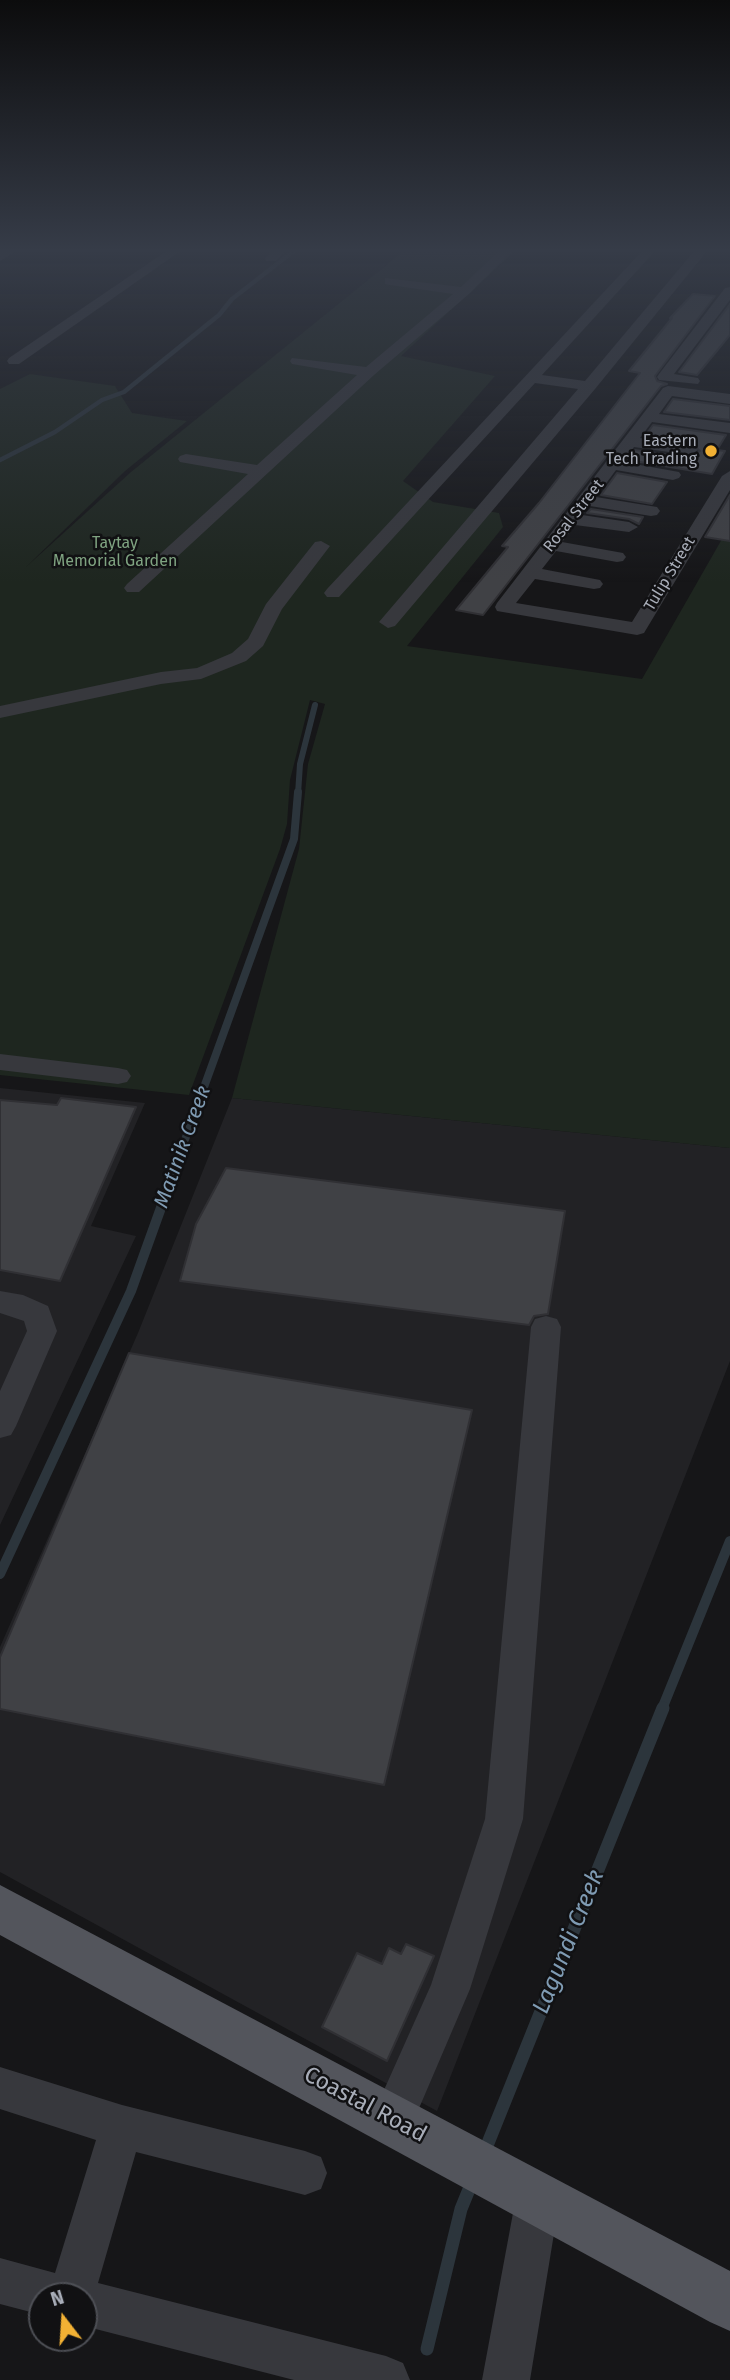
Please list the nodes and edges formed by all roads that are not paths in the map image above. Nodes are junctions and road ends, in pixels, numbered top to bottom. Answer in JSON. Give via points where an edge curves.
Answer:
{"nodes":[{"id":1,"x":297,"y":361,"type":"dead end"},
{"id":2,"x":382,"y":361,"type":"edge"},
{"id":3,"x":546,"y":361,"type":"edge"},
{"id":4,"x":609,"y":361,"type":"edge"},
{"id":5,"x":676,"y":361,"type":"edge"},
{"id":6,"x":369,"y":372,"type":"junction"},
{"id":7,"x":530,"y":378,"type":"junction"},
{"id":8,"x":590,"y":386,"type":"junction"},
{"id":9,"x":730,"y":387,"type":"edge"},
{"id":10,"x":730,"y":399,"type":"edge"},
{"id":11,"x":649,"y":417,"type":"junction"},
{"id":12,"x":730,"y":428,"type":"edge"},
{"id":13,"x":631,"y":442,"type":"junction"},
{"id":14,"x":690,"y":450,"type":"dead end"},
{"id":15,"x":186,"y":459,"type":"dead end"},
{"id":16,"x":612,"y":465,"type":"junction"},
{"id":17,"x":262,"y":471,"type":"junction"},
{"id":18,"x":673,"y":475,"type":"dead end"},
{"id":19,"x":730,"y":475,"type":"edge"},
{"id":20,"x":586,"y":500,"type":"junction"},
{"id":21,"x":651,"y":511,"type":"dead end"},
{"id":22,"x":573,"y":519,"type":"junction"},
{"id":23,"x":629,"y":527,"type":"dead end"},
{"id":24,"x":551,"y":545,"type":"junction"},
{"id":25,"x":321,"y":546,"type":"dead end"},
{"id":26,"x":617,"y":557,"type":"dead end"},
{"id":27,"x":531,"y":573,"type":"junction"},
{"id":28,"x":594,"y":584,"type":"dead end"},
{"id":29,"x":133,"y":588,"type":"dead end"},
{"id":30,"x":334,"y":593,"type":"dead end"},
{"id":31,"x":504,"y":607,"type":"joint"},
{"id":32,"x":388,"y":622,"type":"dead end"},
{"id":33,"x":0,"y":712,"type":"edge"},
{"id":34,"x":0,"y":1062,"type":"edge"},
{"id":35,"x":118,"y":1076,"type":"dead end"},
{"id":36,"x":0,"y":1302,"type":"edge"},
{"id":37,"x":546,"y":1328,"type":"dead end"},
{"id":38,"x":0,"y":1426,"type":"edge"},
{"id":39,"x":0,"y":1909,"type":"edge"},
{"id":40,"x":0,"y":2088,"type":"edge"},
{"id":41,"x":393,"y":2119,"type":"junction"},
{"id":42,"x":122,"y":2127,"type":"junction"},
{"id":43,"x":304,"y":2173,"type":"dead end"},
{"id":44,"x":532,"y":2194,"type":"junction"},
{"id":45,"x":0,"y":2281,"type":"edge"},
{"id":46,"x":75,"y":2282,"type":"edge"},
{"id":47,"x":28,"y":2288,"type":"edge"},
{"id":48,"x":730,"y":2302,"type":"edge"},
{"id":49,"x":98,"y":2307,"type":"edge"},
{"id":50,"x":386,"y":2380,"type":"edge"},
{"id":51,"x":506,"y":2380,"type":"edge"}],
"edges":[{"from":1,"to":6,"type":"street"},
{"from":2,"to":6,"type":"street"},
{"from":3,"to":7,"type":"street"},
{"from":4,"to":8,"type":"street"},
{"from":5,"to":9,"type":"street","via":[[664,377]]},
{"from":6,"to":17,"type":"street"},
{"from":7,"to":8,"type":"street"},
{"from":7,"to":30,"type":"street"},
{"from":8,"to":32,"type":"street"},
{"from":10,"to":11,"type":"street","name":"Rosal Street","via":[[668,391]]},
{"from":11,"to":12,"type":"street"},
{"from":11,"to":13,"type":"street","name":"Rosal Street"},
{"from":13,"to":14,"type":"street"},
{"from":13,"to":16,"type":"street","name":"Rosal Street"},
{"from":15,"to":17,"type":"street"},
{"from":16,"to":18,"type":"street"},
{"from":16,"to":20,"type":"street","name":"Rosal Street"},
{"from":17,"to":29,"type":"street"},
{"from":19,"to":31,"type":"street","name":"Tulip Street","via":[[637,629]]},
{"from":20,"to":21,"type":"street"},
{"from":20,"to":22,"type":"street","name":"Rosal Street"},
{"from":22,"to":23,"type":"street"},
{"from":22,"to":24,"type":"street","name":"Rosal Street"},
{"from":24,"to":26,"type":"street"},
{"from":24,"to":27,"type":"street","name":"Rosal Street"},
{"from":25,"to":33,"type":"street","via":[[273,608],[256,642],[239,657],[201,673]]},
{"from":27,"to":28,"type":"street"},
{"from":27,"to":31,"type":"street","name":"Rosal Street"},
{"from":34,"to":35,"type":"street"},
{"from":36,"to":38,"type":"street","via":[[37,1314],[42,1331]]},
{"from":37,"to":41,"type":"street","via":[[504,1819],[450,1989]]},
{"from":39,"to":41,"type":"main road","name":"Coastal Road"},
{"from":40,"to":42,"type":"street"},
{"from":41,"to":44,"type":"main road","name":"Coastal Road"},
{"from":42,"to":43,"type":"street"},
{"from":42,"to":46,"type":"street"},
{"from":44,"to":48,"type":"main road","name":"Coastal Road"},
{"from":44,"to":51,"type":"street"},
{"from":45,"to":47,"type":"street"},
{"from":49,"to":50,"type":"street"}]}
